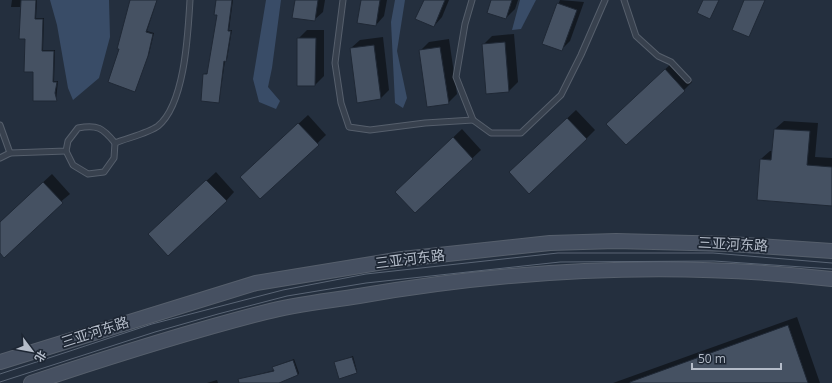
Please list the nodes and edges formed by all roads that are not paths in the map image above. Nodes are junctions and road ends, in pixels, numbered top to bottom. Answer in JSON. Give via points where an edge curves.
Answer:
{"nodes":[{"id":1,"x":190,"y":0,"type":"edge"},
{"id":2,"x":343,"y":0,"type":"edge"},
{"id":3,"x":472,"y":0,"type":"edge"},
{"id":4,"x":605,"y":0,"type":"edge"},
{"id":5,"x":624,"y":0,"type":"edge"},
{"id":6,"x":688,"y":80,"type":"dead end"},
{"id":7,"x":474,"y":120,"type":"junction"},
{"id":8,"x":0,"y":125,"type":"edge"},
{"id":9,"x":115,"y":143,"type":"junction"},
{"id":10,"x":66,"y":151,"type":"junction"},
{"id":11,"x":10,"y":153,"type":"junction"},
{"id":12,"x":0,"y":158,"type":"edge"},
{"id":13,"x":832,"y":251,"type":"edge"},
{"id":14,"x":832,"y":279,"type":"edge"},
{"id":15,"x":0,"y":362,"type":"edge"},
{"id":16,"x":31,"y":383,"type":"edge"}],
"edges":[{"from":1,"to":9,"type":"lane","via":[[186,58],[171,110],[157,126]]},
{"from":2,"to":7,"type":"lane","via":[[335,63],[341,103],[349,127],[370,130]]},
{"from":3,"to":7,"type":"lane","via":[[464,24],[456,77]]},
{"from":4,"to":7,"type":"lane","via":[[561,95],[521,133],[491,133]]},
{"from":5,"to":6,"type":"lane","via":[[636,36],[658,56],[671,62]]},
{"from":8,"to":11,"type":"lane"},
{"from":9,"to":10,"type":"lane","via":[[105,131],[91,126],[78,128],[68,141]]},
{"from":9,"to":10,"type":"lane","via":[[114,158],[104,172],[88,174],[72,165]]},
{"from":10,"to":11,"type":"lane"},
{"from":11,"to":12,"type":"lane"},
{"from":13,"to":15,"type":"main road","name":"三亚河东路","via":[[737,244],[616,240],[550,243],[402,259],[256,283]]},
{"from":14,"to":16,"type":"main road","name":"三亚河东路","via":[[747,272],[622,269],[557,272],[409,287],[268,311],[124,352]]}]}
